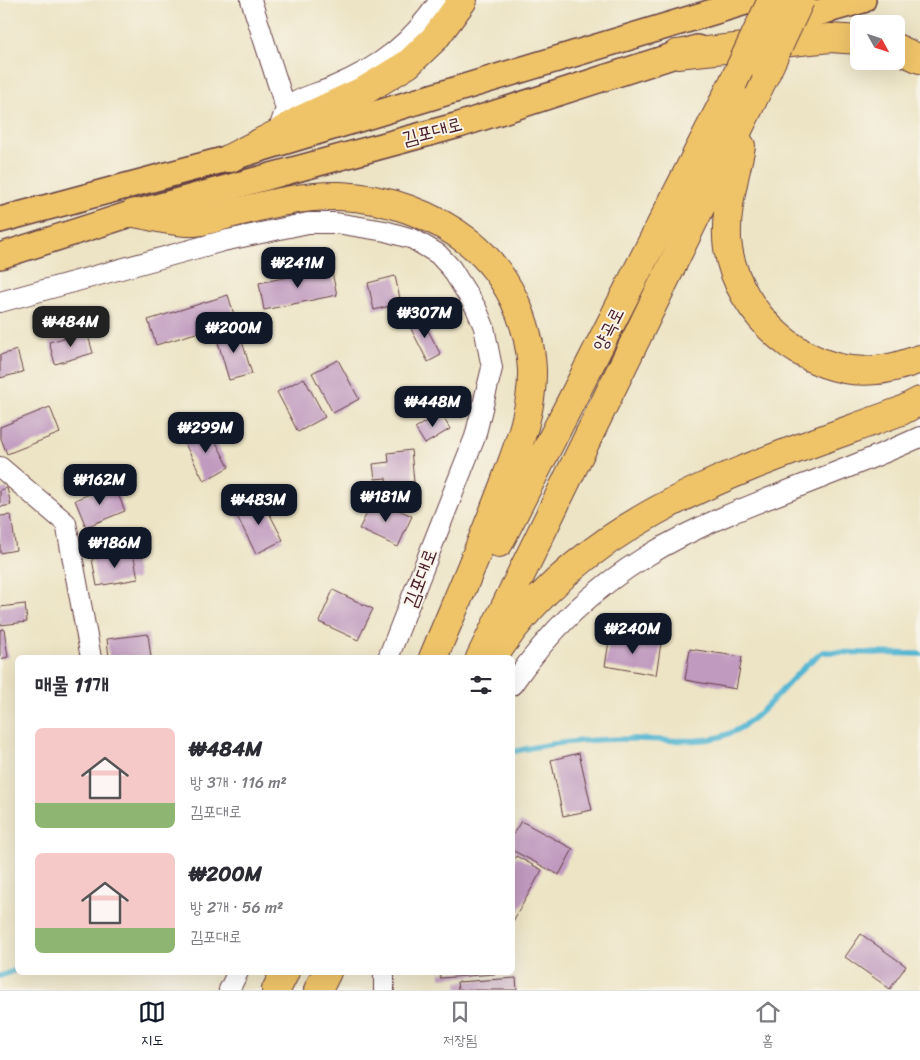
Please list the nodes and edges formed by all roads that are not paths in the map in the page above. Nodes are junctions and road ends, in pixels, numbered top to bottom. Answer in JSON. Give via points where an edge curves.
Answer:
{"nodes":[{"id":1,"x":251,"y":0,"type":"edge"},
{"id":2,"x":440,"y":0,"type":"edge"},
{"id":3,"x":463,"y":0,"type":"edge"},
{"id":4,"x":752,"y":0,"type":"edge"},
{"id":5,"x":772,"y":0,"type":"edge"},
{"id":6,"x":800,"y":0,"type":"edge"},
{"id":7,"x":863,"y":0,"type":"edge"},
{"id":8,"x":850,"y":39,"type":"edge"},
{"id":9,"x":905,"y":52,"type":"edge"},
{"id":10,"x":677,"y":54,"type":"junction"},
{"id":11,"x":920,"y":59,"type":"edge"},
{"id":12,"x":286,"y":109,"type":"junction"},
{"id":13,"x":748,"y":109,"type":"junction"},
{"id":14,"x":278,"y":134,"type":"junction"},
{"id":15,"x":230,"y":158,"type":"junction"},
{"id":16,"x":134,"y":213,"type":"junction"},
{"id":17,"x":0,"y":220,"type":"edge"},
{"id":18,"x":0,"y":256,"type":"edge"},
{"id":19,"x":0,"y":302,"type":"edge"},
{"id":20,"x":920,"y":359,"type":"edge"},
{"id":21,"x":920,"y":401,"type":"edge"},
{"id":22,"x":920,"y":437,"type":"edge"},
{"id":23,"x":0,"y":467,"type":"edge"},
{"id":24,"x":90,"y":655,"type":"edge"},
{"id":25,"x":389,"y":655,"type":"edge"},
{"id":26,"x":434,"y":655,"type":"edge"},
{"id":27,"x":442,"y":655,"type":"edge"},
{"id":28,"x":481,"y":655,"type":"edge"},
{"id":29,"x":495,"y":655,"type":"edge"},
{"id":30,"x":515,"y":681,"type":"edge"},
{"id":31,"x":237,"y":975,"type":"edge"},
{"id":32,"x":284,"y":975,"type":"edge"},
{"id":33,"x":326,"y":975,"type":"edge"},
{"id":34,"x":384,"y":975,"type":"edge"},
{"id":35,"x":230,"y":990,"type":"edge"},
{"id":36,"x":276,"y":990,"type":"edge"},
{"id":37,"x":318,"y":990,"type":"edge"},
{"id":38,"x":384,"y":990,"type":"edge"}],
"edges":[{"from":1,"to":12,"type":"lane"},
{"from":2,"to":12,"type":"lane","via":[[426,21],[389,58],[362,74],[302,98]]},
{"from":3,"to":14,"type":"highway","via":[[435,38],[408,64],[368,89],[300,120]]},
{"from":4,"to":15,"type":"main road","name":"김포대로"},
{"from":5,"to":27,"type":"highway","name":"양곡로","bridge":true,"via":[[733,83]]},
{"from":6,"to":13,"type":"highway","name":"양곡로","bridge":true},
{"from":7,"to":10,"type":"main road","name":"김포대로"},
{"from":8,"to":10,"type":"highway","via":[[830,38]]},
{"from":9,"to":11,"type":"highway"},
{"from":10,"to":16,"type":"main road","name":"김포대로","via":[[459,125]]},
{"from":12,"to":14,"type":"lane"},
{"from":13,"to":20,"type":"highway","via":[[732,188],[728,246],[744,295],[758,315],[786,342],[810,358],[842,368],[874,370]]},
{"from":13,"to":28,"type":"highway","name":"양곡로"},
{"from":14,"to":15,"type":"highway"},
{"from":15,"to":17,"type":"main road","name":"김포대로"},
{"from":16,"to":18,"type":"main road","name":"김포대로"},
{"from":16,"to":26,"type":"highway","via":[[193,222],[295,198],[340,196],[379,201],[434,219],[481,252],[500,276],[525,328],[530,353],[532,371],[527,417],[492,517]]},
{"from":19,"to":25,"type":"lane","name":"김포대로","via":[[223,241],[308,223],[336,223],[385,231],[413,239],[438,254],[451,268],[476,308],[490,352],[491,376],[475,437]]},
{"from":21,"to":29,"type":"highway","via":[[724,477],[651,512],[578,562],[515,626]]},
{"from":22,"to":30,"type":"lane","via":[[719,517],[653,550],[623,570],[568,616]]},
{"from":23,"to":24,"type":"lane","via":[[66,523]]},
{"from":31,"to":35,"type":"lane"},
{"from":32,"to":36,"type":"highway"},
{"from":33,"to":37,"type":"highway"},
{"from":34,"to":38,"type":"lane"}]}
